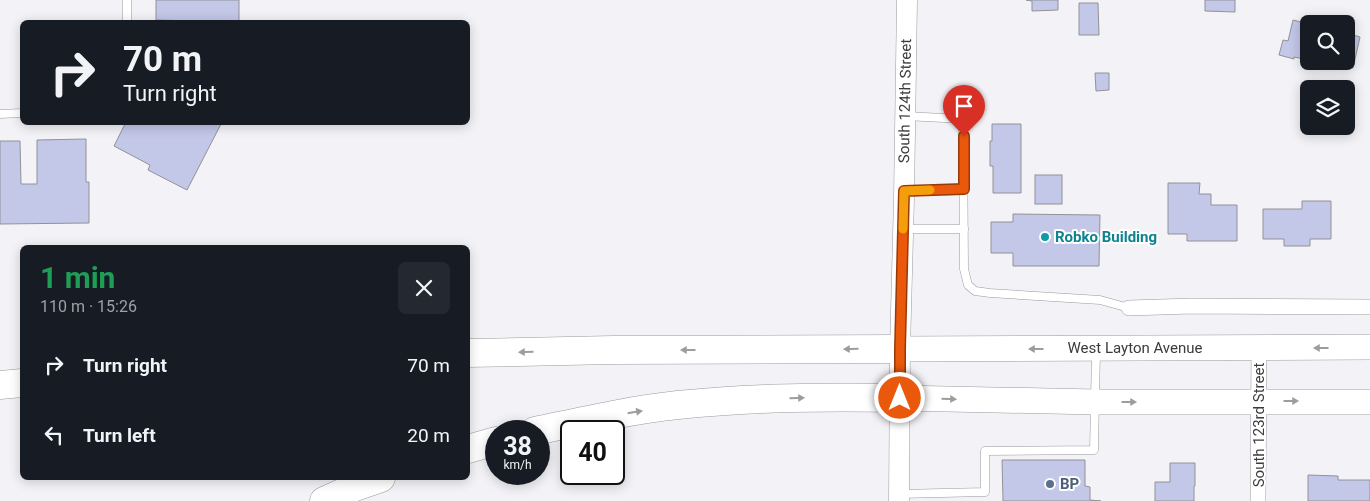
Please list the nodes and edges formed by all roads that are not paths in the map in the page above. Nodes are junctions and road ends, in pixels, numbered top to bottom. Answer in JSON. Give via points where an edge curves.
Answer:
{"nodes":[{"id":1,"x":127,"y":0,"type":"edge"},
{"id":2,"x":907,"y":0,"type":"edge"},
{"id":3,"x":127,"y":20,"type":"edge"},
{"id":4,"x":20,"y":113,"type":"edge"},
{"id":5,"x":0,"y":114,"type":"edge"},
{"id":6,"x":905,"y":116,"type":"junction"},
{"id":7,"x":964,"y":189,"type":"junction"},
{"id":8,"x":904,"y":191,"type":"junction"},
{"id":9,"x":903,"y":229,"type":"junction"},
{"id":10,"x":964,"y":229,"type":"junction"},
{"id":11,"x":1370,"y":307,"type":"edge"},
{"id":12,"x":1128,"y":308,"type":"joint"},
{"id":13,"x":1370,"y":347,"type":"edge"},
{"id":14,"x":1096,"y":348,"type":"junction"},
{"id":15,"x":1260,"y":348,"type":"junction"},
{"id":16,"x":900,"y":349,"type":"junction"},
{"id":17,"x":470,"y":353,"type":"edge"},
{"id":18,"x":20,"y":383,"type":"edge"},
{"id":19,"x":0,"y":385,"type":"edge"},
{"id":20,"x":900,"y":398,"type":"junction"},
{"id":21,"x":1258,"y":401,"type":"junction"},
{"id":22,"x":1096,"y":402,"type":"junction"},
{"id":23,"x":1370,"y":402,"type":"edge"},
{"id":24,"x":550,"y":428,"type":"edge"},
{"id":25,"x":485,"y":444,"type":"edge"},
{"id":26,"x":470,"y":448,"type":"edge"},
{"id":27,"x":375,"y":480,"type":"edge"},
{"id":28,"x":899,"y":497,"type":"edge"},
{"id":29,"x":324,"y":501,"type":"edge"},
{"id":30,"x":1258,"y":501,"type":"edge"}],
"edges":[{"from":1,"to":3,"type":"lane"},
{"from":2,"to":6,"type":"street","name":"South 124th Street"},
{"from":4,"to":5,"type":"lane"},
{"from":6,"to":7,"type":"lane","via":[[963,119]]},
{"from":6,"to":8,"type":"street","name":"South 124th Street"},
{"from":7,"to":8,"type":"lane"},
{"from":7,"to":10,"type":"lane"},
{"from":8,"to":9,"type":"street","name":"South 124th Street"},
{"from":9,"to":10,"type":"lane"},
{"from":9,"to":16,"type":"street","name":"South 124th Street"},
{"from":10,"to":12,"type":"lane","via":[[964,269],[968,285],[974,291],[1100,300]]},
{"from":11,"to":12,"type":"street"},
{"from":13,"to":15,"type":"main road","name":"West Layton Avenue","one_way":true},
{"from":14,"to":15,"type":"main road","name":"West Layton Avenue"},
{"from":14,"to":16,"type":"main road","name":"West Layton Avenue","one_way":true},
{"from":14,"to":22,"type":"lane"},
{"from":15,"to":21,"type":"street","name":"South 123rd Street"},
{"from":16,"to":17,"type":"highway","one_way":true},
{"from":16,"to":20,"type":"street","name":"South 124th Street"},
{"from":18,"to":19,"type":"highway"},
{"from":20,"to":22,"type":"main road","one_way":true},
{"from":24,"to":20,"type":"highway","one_way":true,"via":[[678,405],[772,398]]},
{"from":20,"to":28,"type":"street","name":"South 124th Street"},
{"from":22,"to":21,"type":"main road","one_way":true},
{"from":21,"to":23,"type":"main road","one_way":true},
{"from":21,"to":30,"type":"street","name":"South 123rd Street"},
{"from":22,"to":28,"type":"lane","via":[[1094,450],[985,451],[985,492]]},
{"from":25,"to":26,"type":"highway"},
{"from":27,"to":29,"type":"highway"}]}
